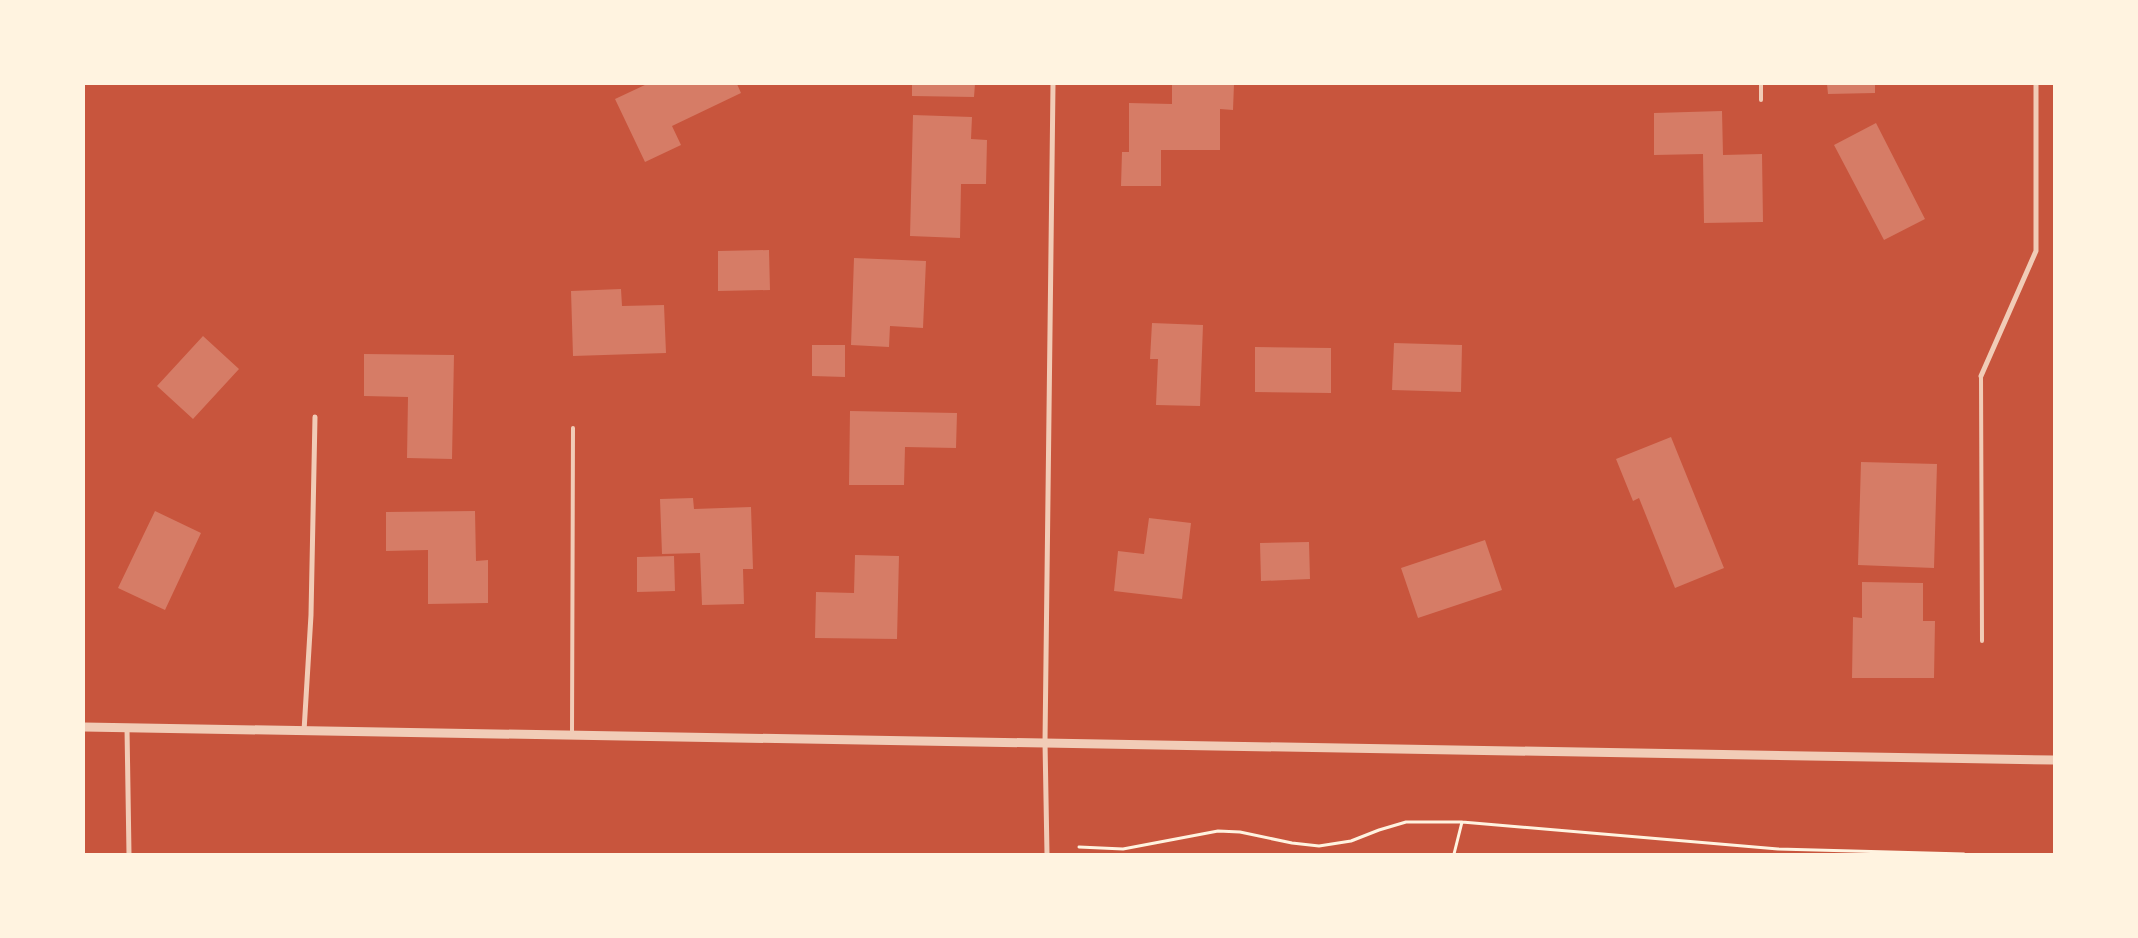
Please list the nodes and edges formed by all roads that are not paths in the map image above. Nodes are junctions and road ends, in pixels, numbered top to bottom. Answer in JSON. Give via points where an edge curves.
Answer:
{"nodes":[{"id":1,"x":1053,"y":84,"type":"edge"},
{"id":2,"x":1761,"y":84,"type":"edge"},
{"id":3,"x":2036,"y":84,"type":"edge"},
{"id":4,"x":1761,"y":100,"type":"dead end"},
{"id":5,"x":1981,"y":376,"type":"joint"},
{"id":6,"x":315,"y":417,"type":"dead end"},
{"id":7,"x":573,"y":428,"type":"dead end"},
{"id":8,"x":1982,"y":641,"type":"dead end"},
{"id":9,"x":84,"y":727,"type":"edge"},
{"id":10,"x":127,"y":728,"type":"junction"},
{"id":11,"x":304,"y":731,"type":"junction"},
{"id":12,"x":572,"y":736,"type":"junction"},
{"id":13,"x":1045,"y":742,"type":"junction"},
{"id":14,"x":2054,"y":760,"type":"edge"},
{"id":15,"x":129,"y":854,"type":"edge"},
{"id":16,"x":1047,"y":854,"type":"edge"}],
"edges":[{"from":1,"to":13,"type":"street"},
{"from":2,"to":4,"type":"lane"},
{"from":3,"to":5,"type":"street","via":[[2036,251]]},
{"from":5,"to":8,"type":"lane"},
{"from":6,"to":11,"type":"street","via":[[312,615]]},
{"from":7,"to":12,"type":"lane"},
{"from":9,"to":10,"type":"street"},
{"from":10,"to":11,"type":"street"},
{"from":10,"to":15,"type":"street"},
{"from":11,"to":12,"type":"street"},
{"from":12,"to":13,"type":"street"},
{"from":13,"to":14,"type":"street"},
{"from":13,"to":16,"type":"street"}]}
